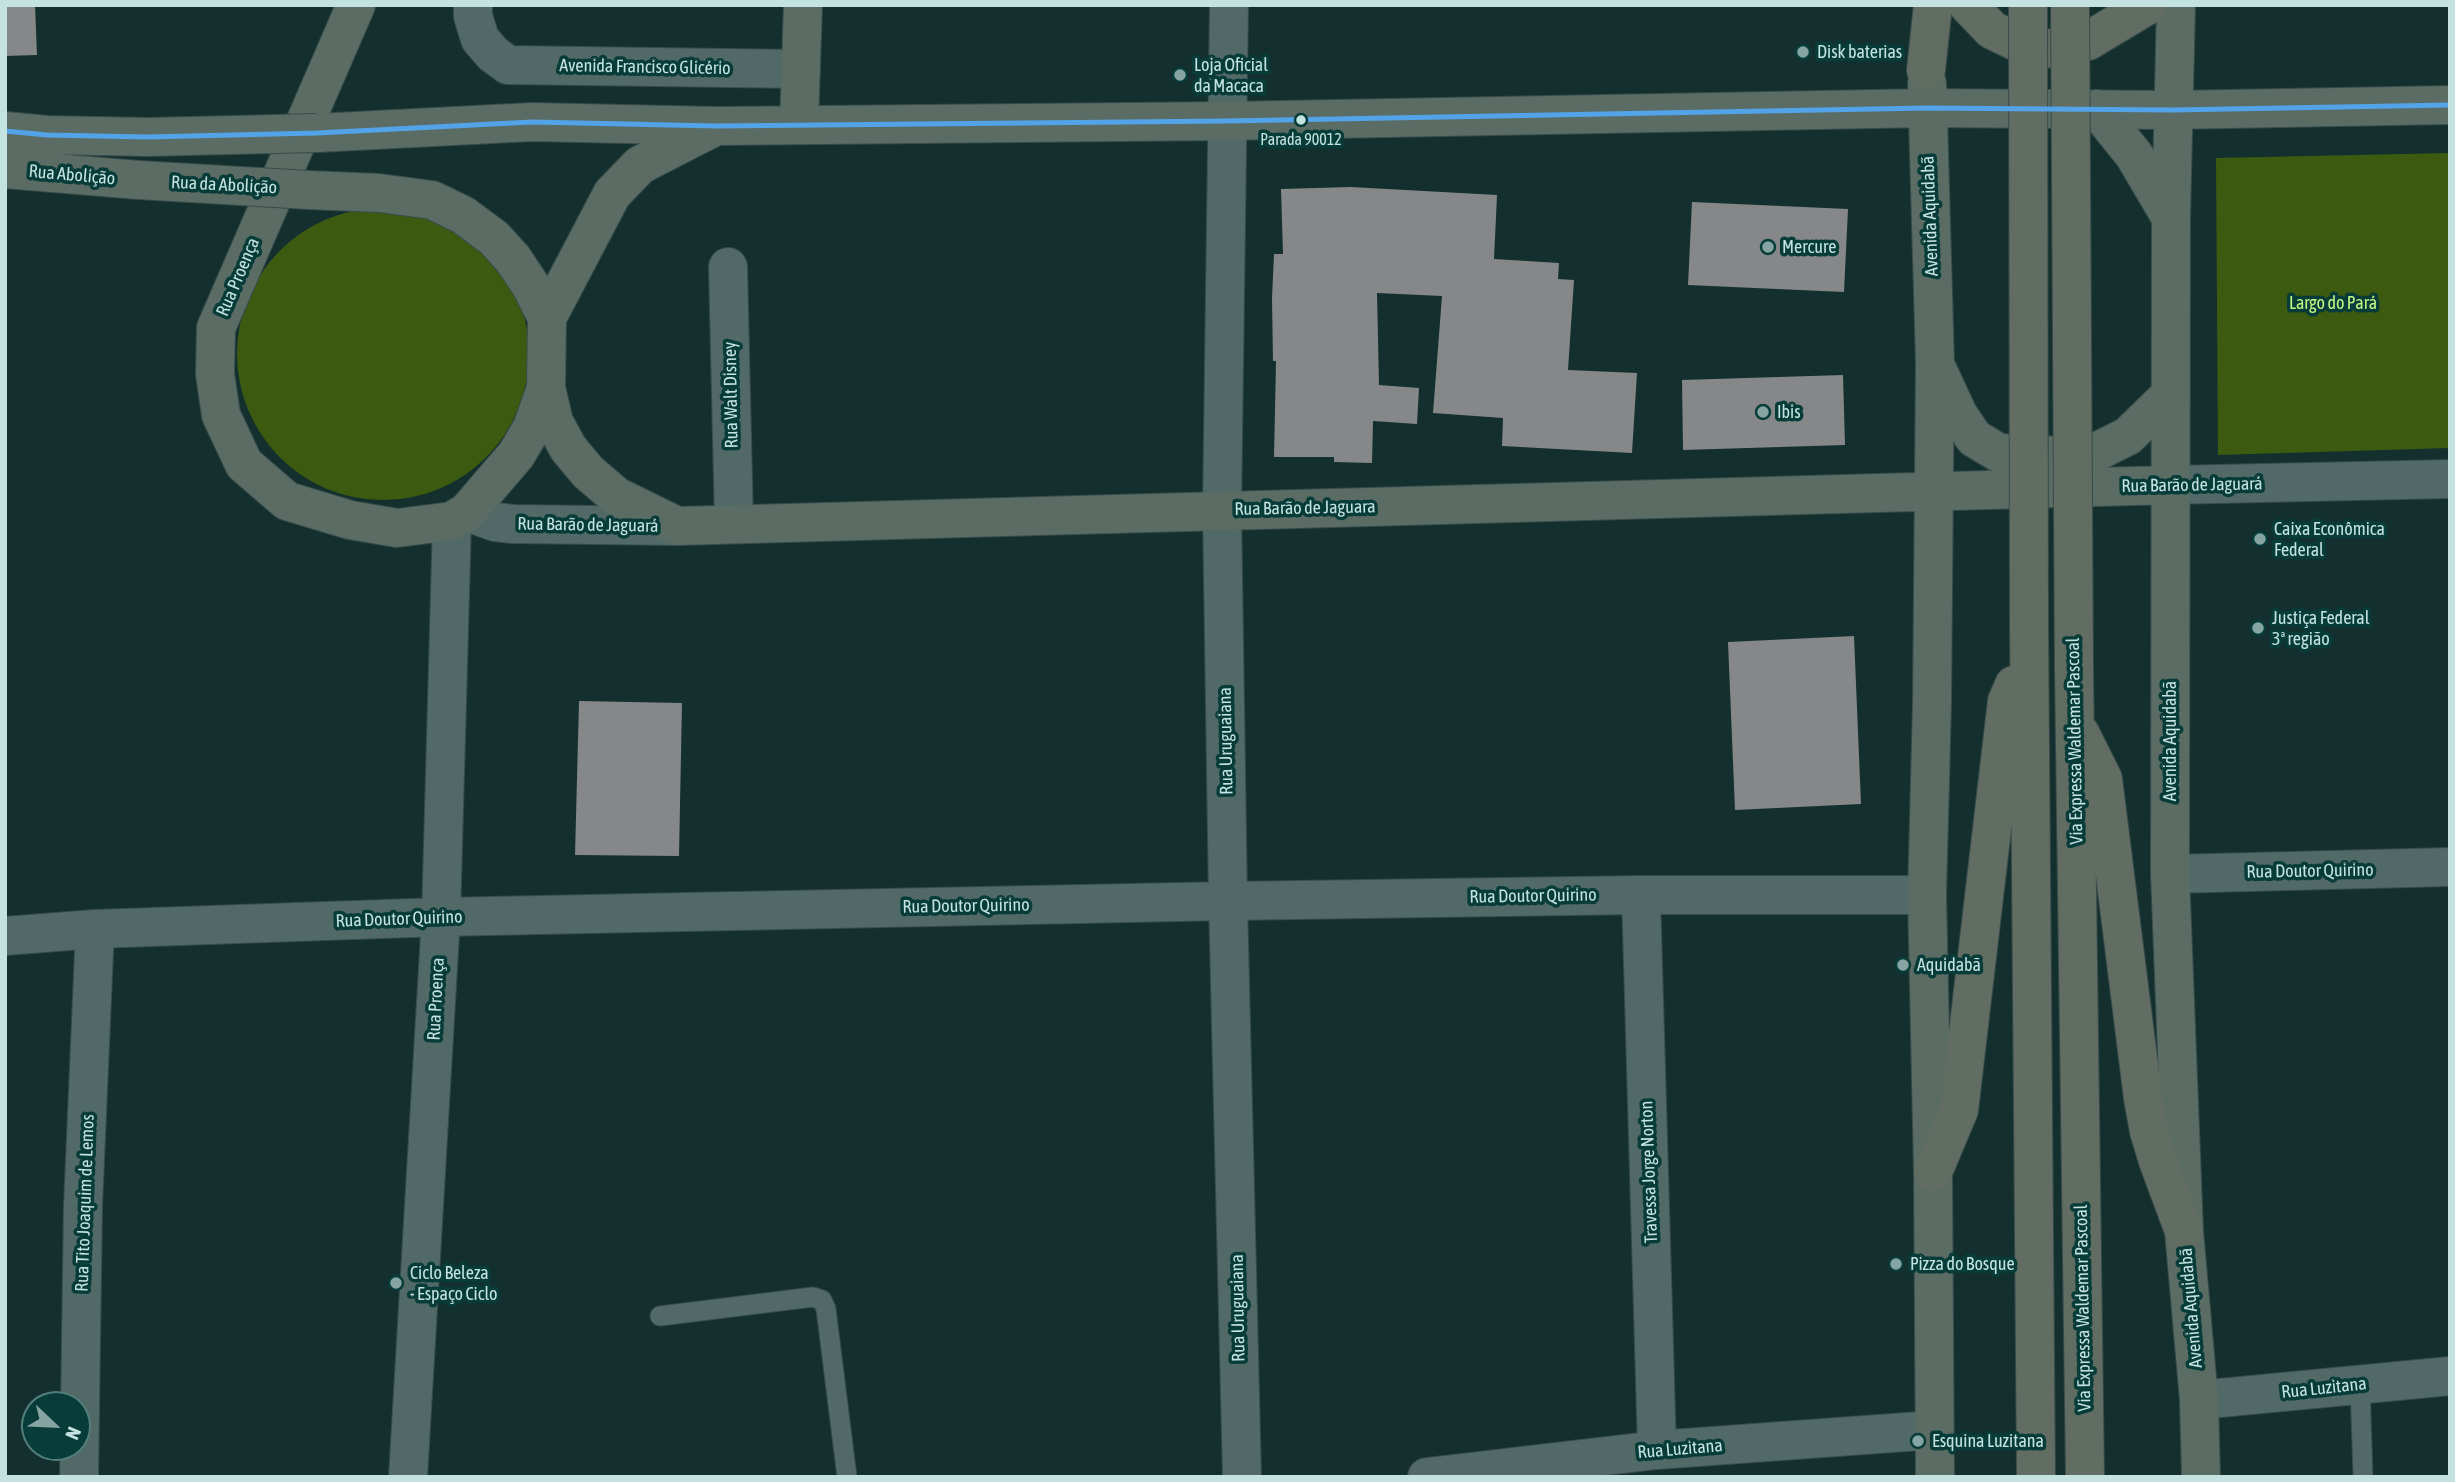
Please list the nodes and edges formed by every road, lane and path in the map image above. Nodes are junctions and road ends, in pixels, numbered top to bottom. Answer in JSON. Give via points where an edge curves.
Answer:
{"nodes":[{"id":1,"x":356,"y":5,"type":"edge"},
{"id":2,"x":473,"y":5,"type":"edge"},
{"id":3,"x":803,"y":5,"type":"edge"},
{"id":4,"x":1229,"y":5,"type":"edge"},
{"id":5,"x":1926,"y":5,"type":"edge"},
{"id":6,"x":1933,"y":5,"type":"edge"},
{"id":7,"x":1968,"y":5,"type":"edge"},
{"id":8,"x":2028,"y":5,"type":"edge"},
{"id":9,"x":2070,"y":5,"type":"edge"},
{"id":10,"x":2148,"y":5,"type":"edge"},
{"id":11,"x":2176,"y":5,"type":"edge"},
{"id":12,"x":801,"y":69,"type":"junction"},
{"id":13,"x":1926,"y":70,"type":"junction"},
{"id":14,"x":2450,"y":105,"type":"edge"},
{"id":15,"x":1927,"y":108,"type":"junction"},
{"id":16,"x":2097,"y":108,"type":"junction"},
{"id":17,"x":2172,"y":110,"type":"junction"},
{"id":18,"x":1226,"y":121,"type":"junction"},
{"id":19,"x":799,"y":123,"type":"junction"},
{"id":20,"x":717,"y":126,"type":"junction"},
{"id":21,"x":5,"y":131,"type":"edge"},
{"id":22,"x":5,"y":169,"type":"edge"},
{"id":23,"x":139,"y":180,"type":"joint"},
{"id":24,"x":2171,"y":218,"type":"junction"},
{"id":25,"x":728,"y":267,"type":"dead end"},
{"id":26,"x":547,"y":318,"type":"junction"},
{"id":27,"x":1935,"y":363,"type":"junction"},
{"id":28,"x":546,"y":388,"type":"junction"},
{"id":29,"x":2170,"y":395,"type":"junction"},
{"id":30,"x":2450,"y":479,"type":"edge"},
{"id":31,"x":2170,"y":485,"type":"junction"},
{"id":32,"x":1934,"y":492,"type":"junction"},
{"id":33,"x":1222,"y":510,"type":"junction"},
{"id":34,"x":459,"y":516,"type":"junction"},
{"id":35,"x":734,"y":523,"type":"junction"},
{"id":36,"x":677,"y":526,"type":"junction"},
{"id":37,"x":2029,"y":638,"type":"junction"},
{"id":38,"x":2075,"y":722,"type":"junction"},
{"id":39,"x":2450,"y":867,"type":"edge"},
{"id":40,"x":2170,"y":874,"type":"junction"},
{"id":41,"x":1642,"y":895,"type":"junction"},
{"id":42,"x":1927,"y":895,"type":"junction"},
{"id":43,"x":1228,"y":901,"type":"junction"},
{"id":44,"x":441,"y":917,"type":"junction"},
{"id":45,"x":95,"y":929,"type":"junction"},
{"id":46,"x":5,"y":936,"type":"edge"},
{"id":47,"x":1933,"y":1172,"type":"junction"},
{"id":48,"x":2184,"y":1231,"type":"junction"},
{"id":49,"x":660,"y":1316,"type":"dead end"},
{"id":50,"x":2450,"y":1376,"type":"edge"},
{"id":51,"x":2360,"y":1384,"type":"junction"},
{"id":52,"x":2199,"y":1400,"type":"junction"},
{"id":53,"x":1934,"y":1430,"type":"junction"},
{"id":54,"x":1657,"y":1450,"type":"junction"},
{"id":55,"x":79,"y":1477,"type":"edge"},
{"id":56,"x":408,"y":1477,"type":"edge"},
{"id":57,"x":847,"y":1477,"type":"edge"},
{"id":58,"x":1242,"y":1477,"type":"edge"},
{"id":59,"x":1427,"y":1477,"type":"edge"},
{"id":60,"x":1935,"y":1477,"type":"edge"},
{"id":61,"x":2036,"y":1477,"type":"edge"},
{"id":62,"x":2085,"y":1477,"type":"edge"},
{"id":63,"x":2201,"y":1477,"type":"edge"},
{"id":64,"x":2363,"y":1477,"type":"edge"}],
"edges":[{"from":1,"to":34,"type":"main road","name":"Rua Proença","via":[[216,328],[215,374],[221,415],[244,464],[287,501],[397,528]]},
{"from":2,"to":12,"type":"street","name":"Avenida Francisco Glicério","via":[[480,39],[508,65]]},
{"from":3,"to":12,"type":"main road"},
{"from":4,"to":18,"type":"street","name":"Rua Uruguaiana"},
{"from":5,"to":13,"type":"street","name":"Avenida Aquidabã"},
{"from":6,"to":13,"type":"highway"},
{"from":7,"to":10,"type":"highway","via":[[1992,30],[2023,45],[2054,49],[2088,41]]},
{"from":8,"to":37,"type":"highway","bridge":true},
{"from":9,"to":38,"type":"highway","name":"Via Expressa Waldemar Pascoal","bridge":true},
{"from":11,"to":17,"type":"main road","name":"Avenida Aquidabã"},
{"from":12,"to":19,"type":"main road"},
{"from":13,"to":15,"type":"main road","name":"Avenida Aquidabã"},
{"from":14,"to":17,"type":"main road"},
{"from":15,"to":16,"type":"main road"},
{"from":15,"to":18,"type":"main road"},
{"from":15,"to":27,"type":"main road","name":"Avenida Aquidabã"},
{"from":16,"to":17,"type":"main road"},
{"from":16,"to":24,"type":"main road","via":[[2134,155]]},
{"from":17,"to":24,"type":"main road","name":"Avenida Aquidabã"},
{"from":18,"to":19,"type":"main road"},
{"from":18,"to":33,"type":"street","name":"Rua Uruguaiana"},
{"from":19,"to":20,"type":"main road"},
{"from":20,"to":21,"type":"main road","bridge":true,"via":[[533,122],[148,137]]},
{"from":20,"to":26,"type":"main road","via":[[640,165],[612,194]]},
{"from":22,"to":23,"type":"main road","name":"Rua Abolição"},
{"from":23,"to":26,"type":"main road","name":"Rua da Abolição","bridge":true,"via":[[379,193],[432,201],[463,215],[494,238],[513,258]]},
{"from":24,"to":29,"type":"main road","name":"Avenida Aquidabã"},
{"from":25,"to":35,"type":"street","name":"Rua Walt Disney"},
{"from":26,"to":28,"type":"main road"},
{"from":27,"to":29,"type":"main road","via":[[1974,438],[1999,453],[2086,457],[2128,436]]},
{"from":27,"to":32,"type":"main road","name":"Avenida Aquidabã"},
{"from":28,"to":34,"type":"main road","via":[[532,428],[516,455]]},
{"from":28,"to":36,"type":"main road","name":"Rua Barão de Jaguará","via":[[554,422],[588,472],[616,496]]},
{"from":29,"to":31,"type":"main road","name":"Avenida Aquidabã"},
{"from":30,"to":31,"type":"street","name":"Rua Barão de Jaguará"},
{"from":31,"to":32,"type":"main road","name":"Rua Barão de Jaguará"},
{"from":31,"to":40,"type":"main road","name":"Avenida Aquidabã"},
{"from":32,"to":33,"type":"main road","name":"Rua Barão de Jaguara"},
{"from":32,"to":42,"type":"main road","name":"Avenida Aquidabã"},
{"from":33,"to":35,"type":"main road","name":"Rua Barão de Jaguara"},
{"from":33,"to":43,"type":"street","name":"Rua Uruguaiana"},
{"from":34,"to":36,"type":"street","name":"Rua Barão de Jaguará","via":[[513,524]]},
{"from":34,"to":44,"type":"street","name":"Rua Proença"},
{"from":35,"to":36,"type":"main road","name":"Rua Barão de Jaguara"},
{"from":37,"to":47,"type":"highway","via":[[2007,701],[1959,1110]]},
{"from":37,"to":61,"type":"highway"},
{"from":38,"to":48,"type":"highway","via":[[2104,779],[2143,1098],[2158,1161]]},
{"from":38,"to":62,"type":"highway","name":"Via Expressa Waldemar Pascoal"},
{"from":39,"to":40,"type":"street","name":"Rua Doutor Quirino"},
{"from":40,"to":48,"type":"main road","name":"Avenida Aquidabã"},
{"from":41,"to":42,"type":"street","name":"Rua Doutor Quirino"},
{"from":41,"to":43,"type":"street","name":"Rua Doutor Quirino"},
{"from":41,"to":54,"type":"street","name":"Travessa Jorge Norton"},
{"from":42,"to":47,"type":"main road","name":"Avenida Aquidabã"},
{"from":43,"to":44,"type":"street","name":"Rua Doutor Quirino"},
{"from":43,"to":58,"type":"street","name":"Rua Uruguaiana"},
{"from":44,"to":45,"type":"street","name":"Rua Doutor Quirino"},
{"from":44,"to":56,"type":"street","name":"Rua Proença"},
{"from":45,"to":46,"type":"street","name":"Rua Doutor Quirino"},
{"from":45,"to":55,"type":"street","name":"Rua Tito Joaquim de Lemos","via":[[83,1206]]},
{"from":47,"to":53,"type":"main road","name":"Avenida Aquidabã"},
{"from":48,"to":52,"type":"main road","name":"Avenida Aquidabã"},
{"from":49,"to":57,"type":"lane","via":[[813,1297],[822,1300]]},
{"from":50,"to":51,"type":"street","name":"Rua Luzitana"},
{"from":51,"to":52,"type":"street","name":"Rua Luzitana"},
{"from":51,"to":64,"type":"lane"},
{"from":52,"to":63,"type":"main road","name":"Avenida Aquidabã"},
{"from":53,"to":54,"type":"street","name":"Rua Luzitana"},
{"from":53,"to":60,"type":"main road","name":"Avenida Aquidabã"},
{"from":54,"to":59,"type":"street","name":"Rua Luzitana"}]}
